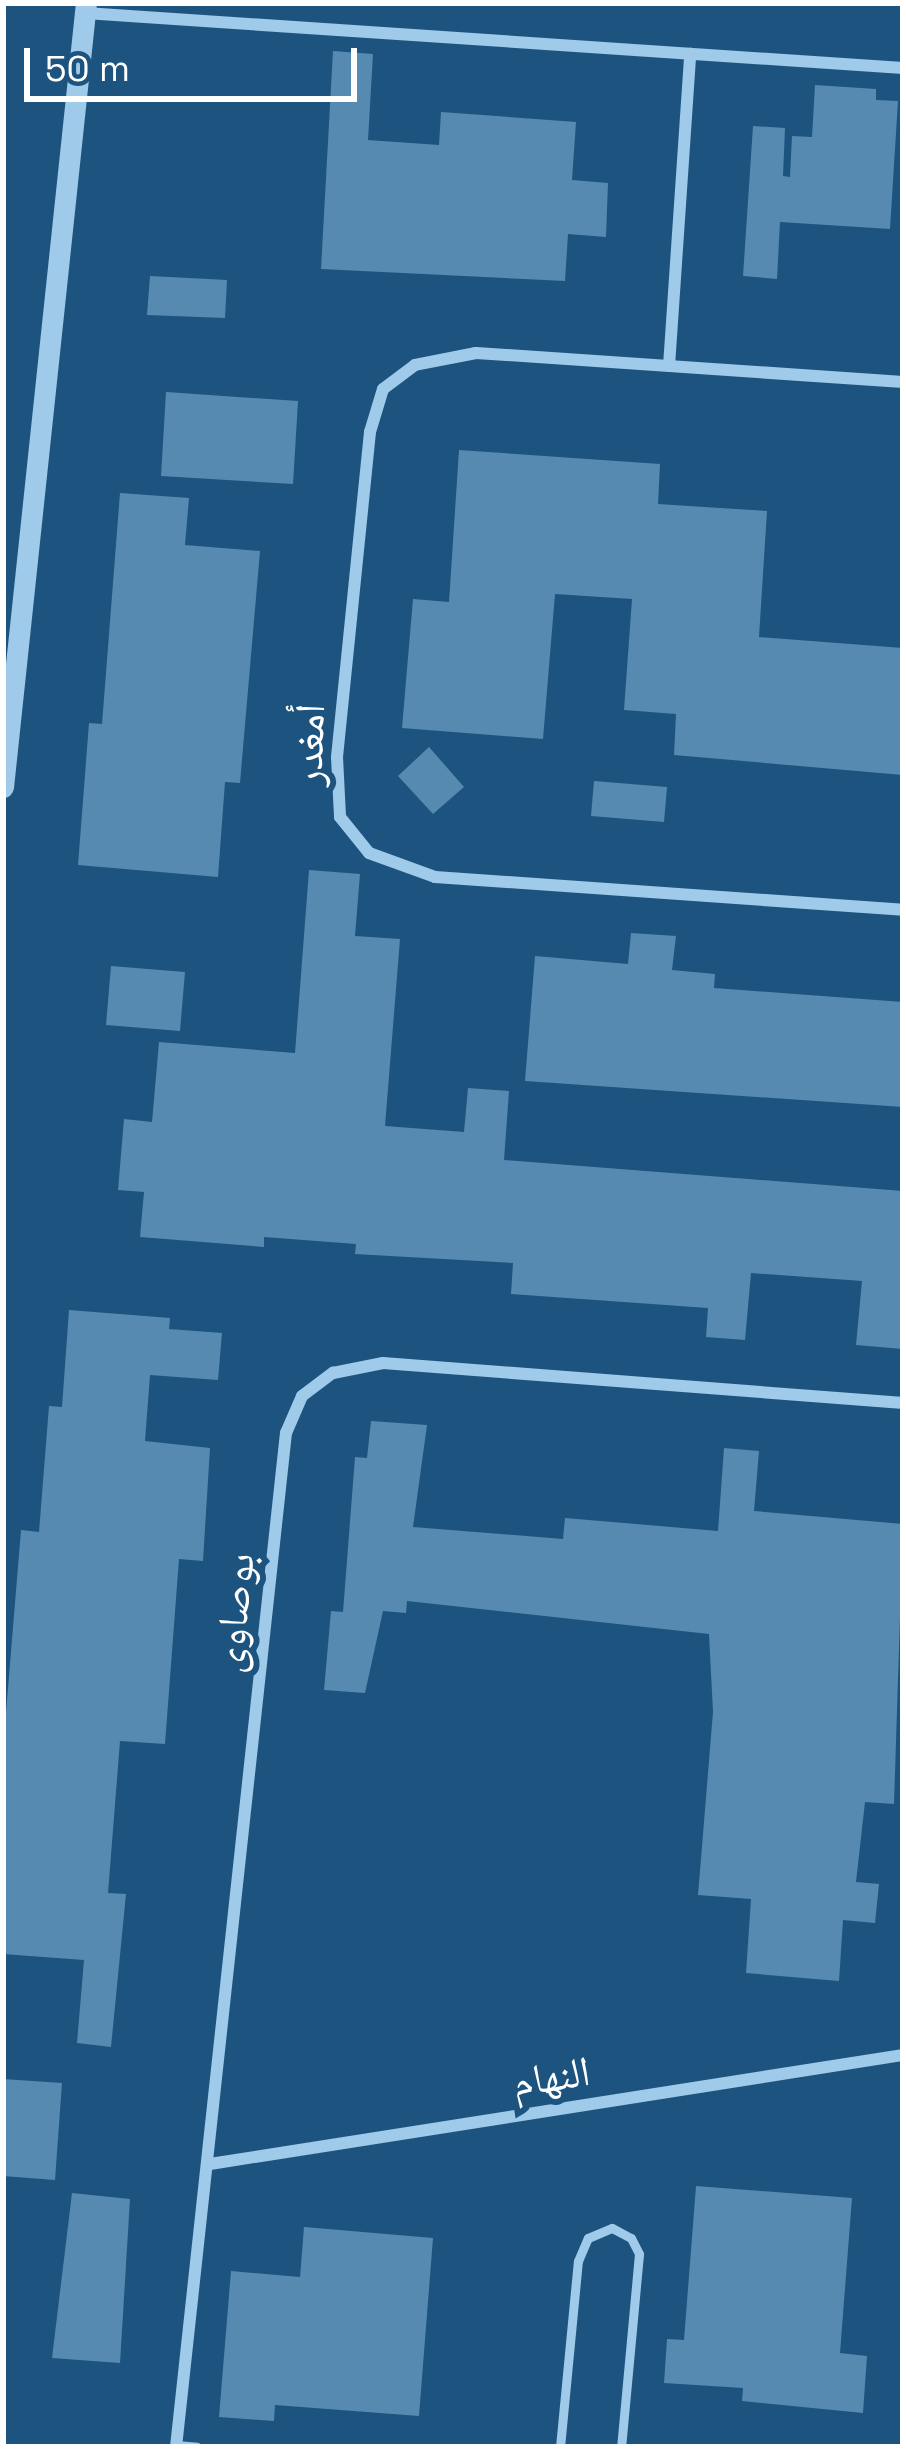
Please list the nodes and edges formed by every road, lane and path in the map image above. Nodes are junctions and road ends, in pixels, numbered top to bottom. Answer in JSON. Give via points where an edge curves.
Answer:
{"nodes":[{"id":1,"x":85,"y":8,"type":"edge"},
{"id":2,"x":690,"y":54,"type":"junction"},
{"id":3,"x":903,"y":68,"type":"edge"},
{"id":4,"x":669,"y":366,"type":"junction"},
{"id":5,"x":903,"y":382,"type":"edge"},
{"id":6,"x":8,"y":690,"type":"edge"},
{"id":7,"x":3,"y":788,"type":"edge"},
{"id":8,"x":903,"y":910,"type":"edge"},
{"id":9,"x":903,"y":1403,"type":"edge"},
{"id":10,"x":903,"y":2055,"type":"edge"},
{"id":11,"x":210,"y":2164,"type":"junction"},
{"id":12,"x":176,"y":2446,"type":"edge"},
{"id":13,"x":197,"y":2447,"type":"edge"},
{"id":14,"x":560,"y":2447,"type":"edge"},
{"id":15,"x":622,"y":2447,"type":"edge"}],
"edges":[{"from":1,"to":2,"type":"street"},
{"from":1,"to":6,"type":"street"},
{"from":2,"to":3,"type":"street"},
{"from":2,"to":4,"type":"street"},
{"from":4,"to":5,"type":"street","name":"أمغدر"},
{"from":4,"to":8,"type":"street","name":"أمغدر","via":[[476,352],[415,364],[383,389],[370,432],[344,687],[340,817],[369,853],[435,878]]},
{"from":6,"to":7,"type":"street"},
{"from":9,"to":11,"type":"street","name":"بوصاوى","via":[[383,1363],[333,1373],[302,1396],[286,1433]]},
{"from":10,"to":11,"type":"street","name":"النهام"},
{"from":11,"to":12,"type":"street","name":"بوصاوى"},
{"from":12,"to":13,"type":"lane"},
{"from":14,"to":15,"type":"lane","via":[[578,2260],[588,2238],[612,2228],[639,2254]]}]}
